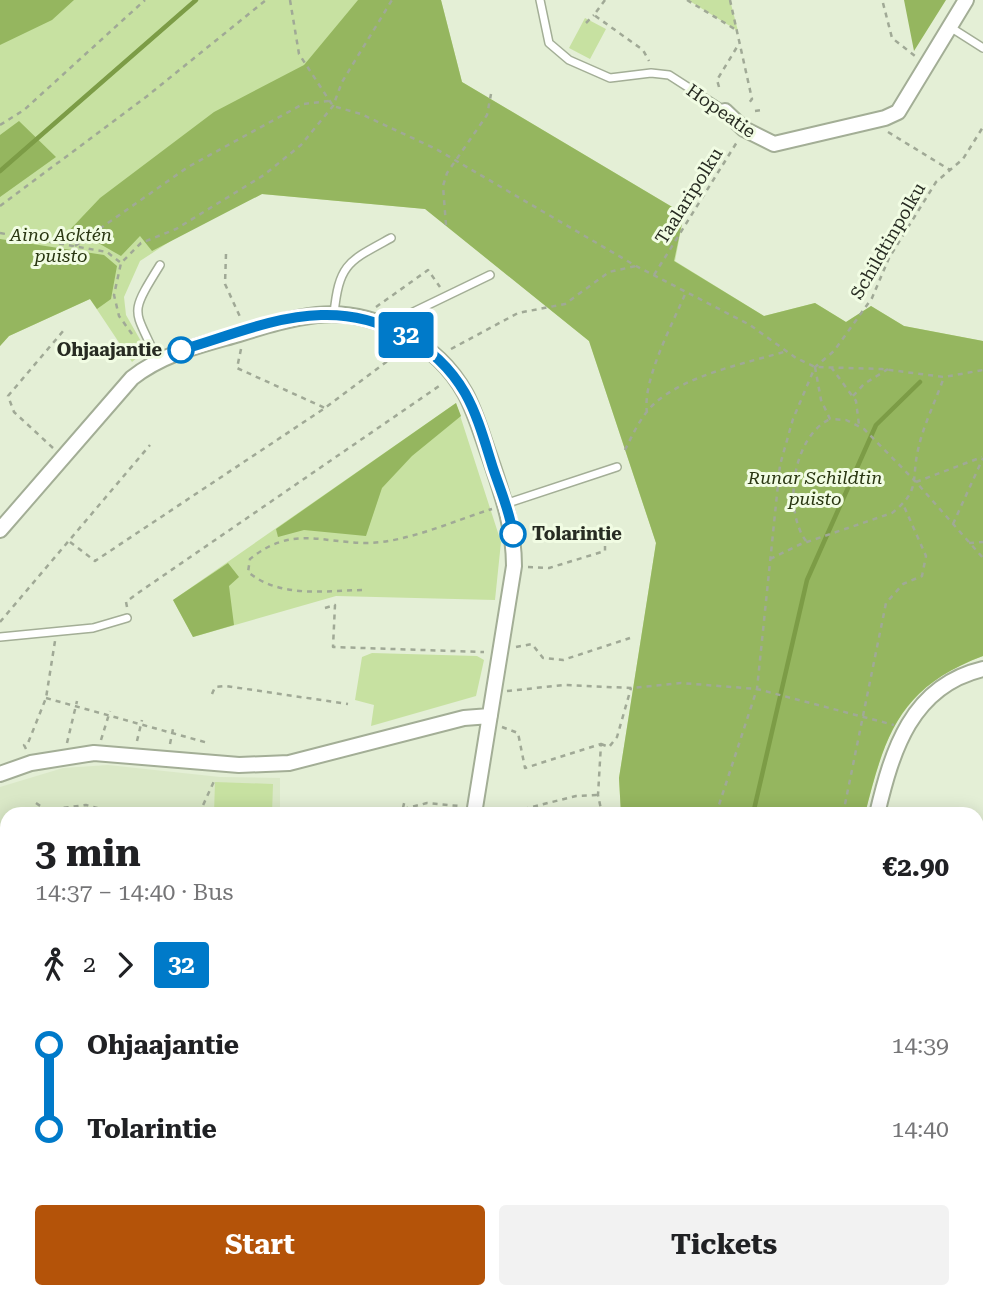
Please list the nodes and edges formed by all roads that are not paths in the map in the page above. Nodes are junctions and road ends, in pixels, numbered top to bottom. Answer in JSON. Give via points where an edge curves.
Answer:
{"nodes":[{"id":1,"x":540,"y":0,"type":"edge"},
{"id":2,"x":966,"y":0,"type":"edge"},
{"id":3,"x":949,"y":27,"type":"junction"},
{"id":4,"x":983,"y":48,"type":"edge"},
{"id":5,"x":725,"y":111,"type":"joint"},
{"id":6,"x":391,"y":238,"type":"dead end"},
{"id":7,"x":160,"y":265,"type":"dead end"},
{"id":8,"x":490,"y":275,"type":"dead end"},
{"id":9,"x":334,"y":315,"type":"junction"},
{"id":10,"x":395,"y":328,"type":"junction"},
{"id":11,"x":157,"y":360,"type":"junction"},
{"id":12,"x":617,"y":467,"type":"dead end"},
{"id":13,"x":505,"y":504,"type":"junction"},
{"id":14,"x":0,"y":530,"type":"edge"},
{"id":15,"x":127,"y":618,"type":"road end"},
{"id":16,"x":0,"y":637,"type":"edge"},
{"id":17,"x":983,"y":669,"type":"edge"},
{"id":18,"x":494,"y":721,"type":"junction"},
{"id":19,"x":0,"y":774,"type":"edge"},
{"id":20,"x":471,"y":807,"type":"edge"},
{"id":21,"x":879,"y":807,"type":"edge"}],
"edges":[{"from":1,"to":5,"type":"lane","name":"Hopeatie","via":[[549,43],[569,60],[610,78],[669,75]]},
{"from":2,"to":3,"type":"street","name":"Hopeatie"},
{"from":3,"to":4,"type":"lane"},
{"from":3,"to":5,"type":"street","name":"Hopeatie","via":[[898,112],[886,118],[774,144],[744,129]]},
{"from":6,"to":9,"type":"lane","via":[[349,261],[339,282]]},
{"from":7,"to":11,"type":"lane","via":[[138,301],[141,331]]},
{"from":8,"to":10,"type":"lane","via":[[402,317]]},
{"from":9,"to":10,"type":"street"},
{"from":9,"to":11,"type":"street","via":[[295,318]]},
{"from":10,"to":13,"type":"street","via":[[452,376],[476,415]]},
{"from":11,"to":14,"type":"street","via":[[132,378]]},
{"from":12,"to":13,"type":"lane"},
{"from":13,"to":18,"type":"street","via":[[512,525],[514,566]]},
{"from":15,"to":16,"type":"lane","via":[[93,628]]},
{"from":17,"to":21,"type":"street","via":[[940,690],[904,727]]},
{"from":18,"to":19,"type":"street","via":[[464,718],[289,763],[239,765],[94,753],[31,763]]},
{"from":18,"to":20,"type":"street"}]}
